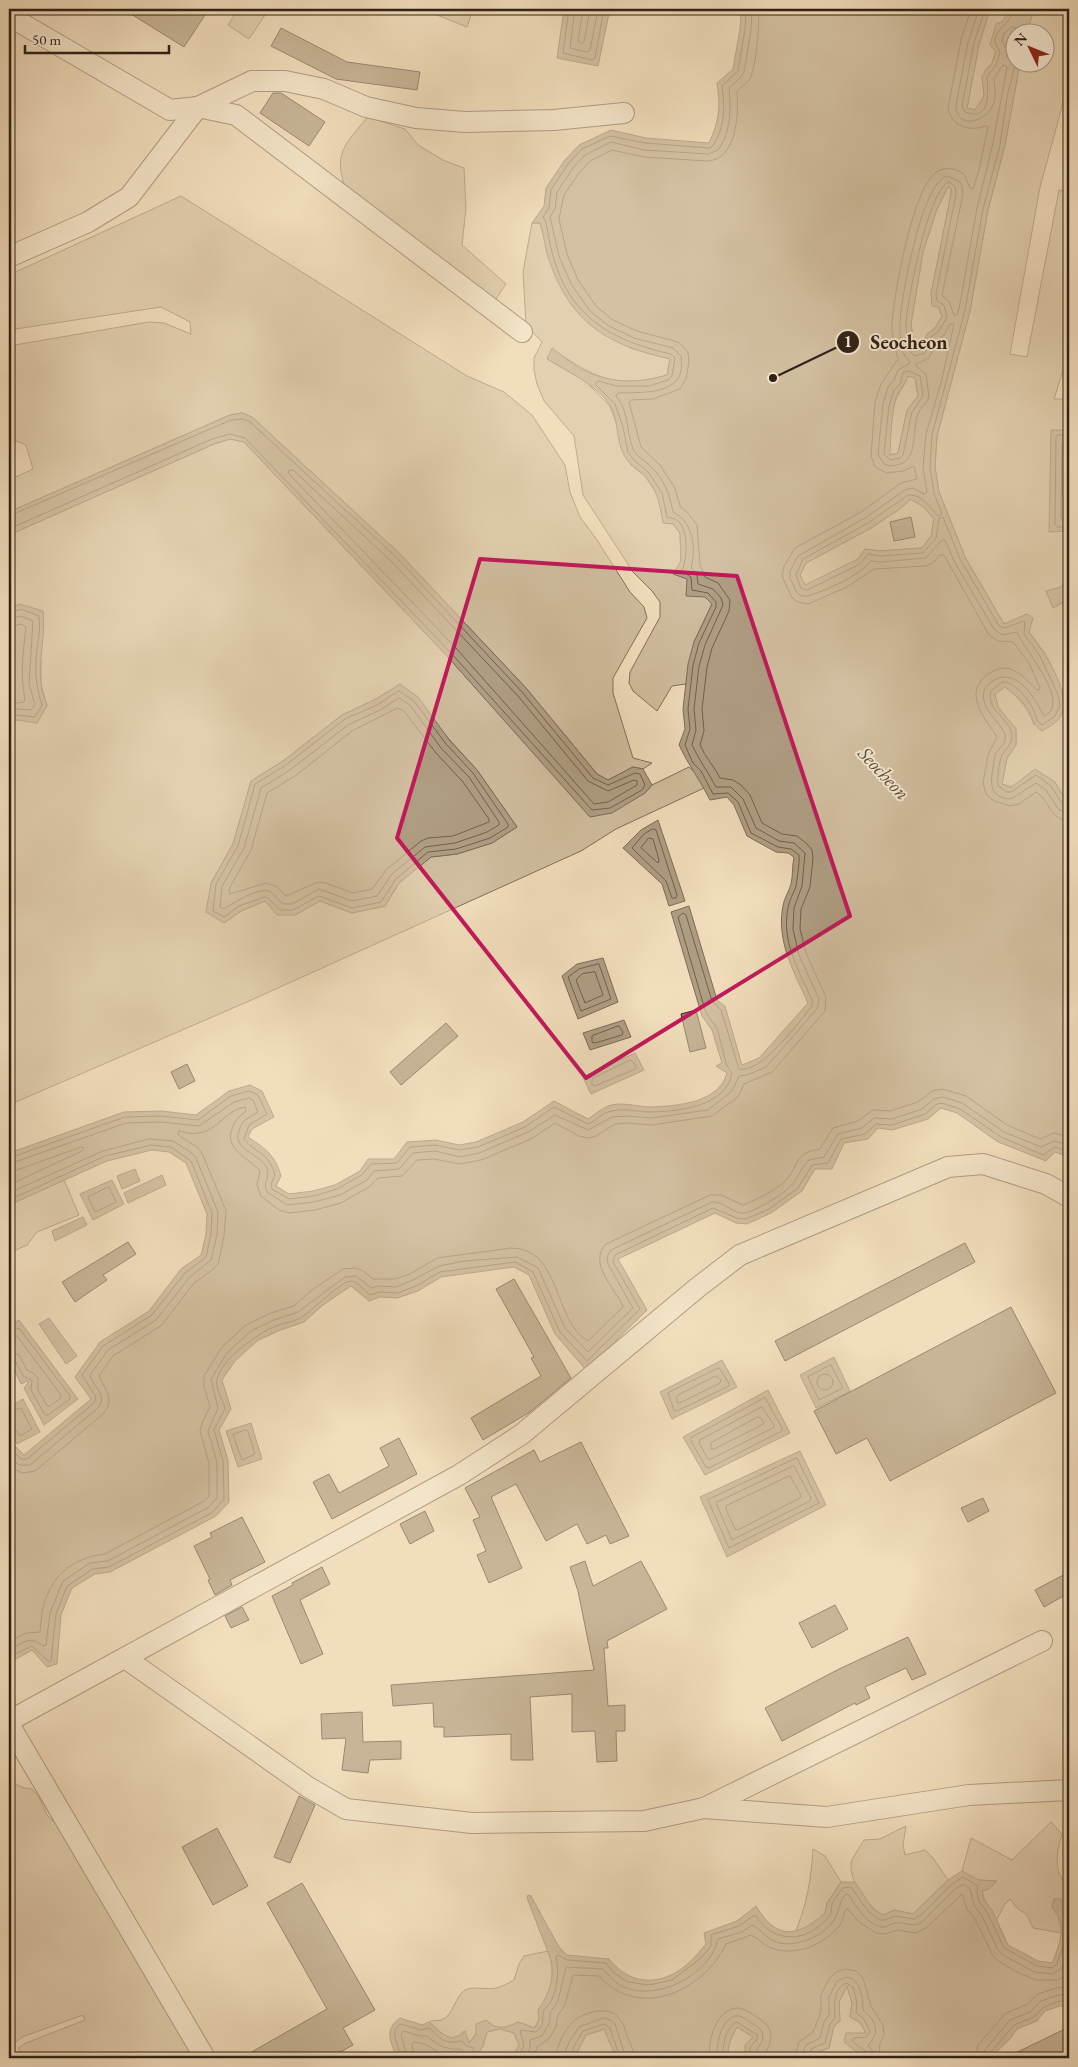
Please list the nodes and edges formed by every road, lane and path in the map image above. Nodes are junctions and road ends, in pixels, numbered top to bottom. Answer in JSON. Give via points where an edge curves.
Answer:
{"nodes":[{"id":1,"x":9,"y":16,"type":"edge"},
{"id":2,"x":198,"y":107,"type":"junction"},
{"id":3,"x":624,"y":113,"type":"dead end"},
{"id":4,"x":9,"y":257,"type":"edge"},
{"id":5,"x":522,"y":332,"type":"dead end"},
{"id":6,"x":1069,"y":1197,"type":"edge"},
{"id":7,"x":1042,"y":1641,"type":"dead end"},
{"id":8,"x":125,"y":1658,"type":"junction"},
{"id":9,"x":9,"y":1722,"type":"edge"},
{"id":10,"x":1069,"y":1790,"type":"edge"},
{"id":11,"x":704,"y":1808,"type":"junction"},
{"id":12,"x":205,"y":2058,"type":"edge"}],
"edges":[{"from":1,"to":2,"type":"street","via":[[170,110]]},
{"from":2,"to":3,"type":"street","via":[[252,81],[284,81],[324,89],[366,107],[416,118],[475,122],[554,120]]},
{"from":2,"to":4,"type":"street","via":[[129,197],[88,222]]},
{"from":2,"to":5,"type":"street","via":[[236,115]]},
{"from":6,"to":8,"type":"street","via":[[1046,1184],[983,1164],[948,1167],[740,1255],[522,1434],[459,1475]]},
{"from":7,"to":11,"type":"street"},
{"from":8,"to":9,"type":"street"},
{"from":8,"to":11,"type":"street","via":[[308,1787],[346,1809],[472,1823],[644,1821]]},
{"from":9,"to":12,"type":"street"},
{"from":10,"to":11,"type":"street","via":[[969,1795],[826,1817]]}]}
